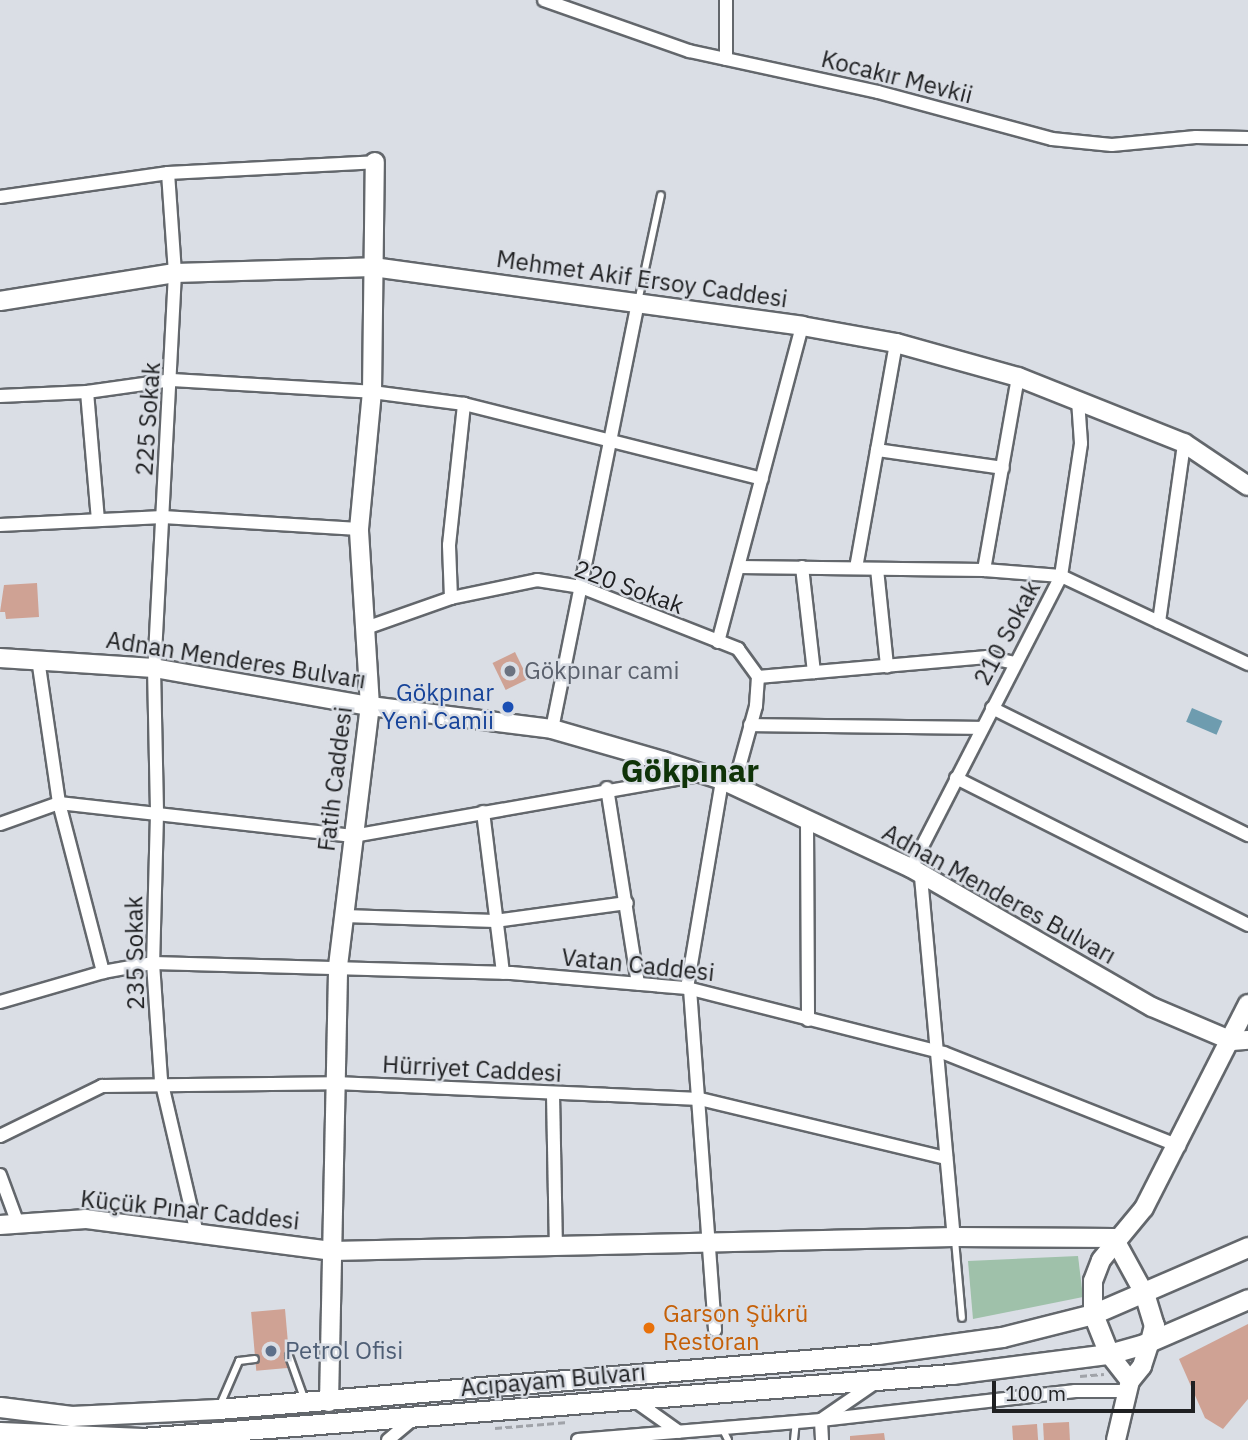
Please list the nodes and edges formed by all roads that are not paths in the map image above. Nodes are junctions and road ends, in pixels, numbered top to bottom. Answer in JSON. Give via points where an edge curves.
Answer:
{"nodes":[{"id":1,"x":544,"y":0,"type":"edge"},
{"id":2,"x":726,"y":0,"type":"edge"},
{"id":3,"x":726,"y":59,"type":"junction"},
{"id":4,"x":1248,"y":138,"type":"edge"},
{"id":5,"x":374,"y":162,"type":"joint"},
{"id":6,"x":168,"y":173,"type":"junction"},
{"id":7,"x":661,"y":195,"type":"dead end"},
{"id":8,"x":0,"y":197,"type":"edge"},
{"id":9,"x":373,"y":267,"type":"junction"},
{"id":10,"x":175,"y":274,"type":"junction"},
{"id":11,"x":0,"y":301,"type":"edge"},
{"id":12,"x":638,"y":303,"type":"junction"},
{"id":13,"x":802,"y":326,"type":"junction"},
{"id":14,"x":896,"y":343,"type":"junction"},
{"id":15,"x":1018,"y":377,"type":"junction"},
{"id":16,"x":172,"y":380,"type":"junction"},
{"id":17,"x":87,"y":392,"type":"junction"},
{"id":18,"x":372,"y":392,"type":"junction"},
{"id":19,"x":0,"y":396,"type":"edge"},
{"id":20,"x":1078,"y":400,"type":"junction"},
{"id":21,"x":464,"y":404,"type":"junction"},
{"id":22,"x":610,"y":440,"type":"junction"},
{"id":23,"x":1184,"y":443,"type":"junction"},
{"id":24,"x":877,"y":450,"type":"junction"},
{"id":25,"x":1003,"y":468,"type":"junction"},
{"id":26,"x":762,"y":479,"type":"junction"},
{"id":27,"x":1248,"y":486,"type":"edge"},
{"id":28,"x":163,"y":517,"type":"junction"},
{"id":29,"x":98,"y":520,"type":"junction"},
{"id":30,"x":0,"y":526,"type":"edge"},
{"id":31,"x":359,"y":529,"type":"junction"},
{"id":32,"x":738,"y":567,"type":"junction"},
{"id":33,"x":802,"y":568,"type":"junction"},
{"id":34,"x":856,"y":568,"type":"junction"},
{"id":35,"x":877,"y":569,"type":"junction"},
{"id":36,"x":984,"y":570,"type":"junction"},
{"id":37,"x":1060,"y":576,"type":"junction"},
{"id":38,"x":582,"y":587,"type":"junction"},
{"id":39,"x":451,"y":598,"type":"junction"},
{"id":40,"x":1159,"y":622,"type":"junction"},
{"id":41,"x":363,"y":629,"type":"junction"},
{"id":42,"x":718,"y":642,"type":"junction"},
{"id":43,"x":0,"y":658,"type":"edge"},
{"id":44,"x":38,"y":659,"type":"junction"},
{"id":45,"x":1015,"y":663,"type":"junction"},
{"id":46,"x":1248,"y":664,"type":"edge"},
{"id":47,"x":887,"y":666,"type":"junction"},
{"id":48,"x":154,"y":668,"type":"junction"},
{"id":49,"x":814,"y":672,"type":"junction"},
{"id":50,"x":758,"y":677,"type":"junction"},
{"id":51,"x":370,"y":706,"type":"junction"},
{"id":52,"x":992,"y":708,"type":"junction"},
{"id":53,"x":750,"y":725,"type":"junction"},
{"id":54,"x":982,"y":727,"type":"junction"},
{"id":55,"x":552,"y":729,"type":"junction"},
{"id":56,"x":704,"y":775,"type":"junction"},
{"id":57,"x":956,"y":778,"type":"junction"},
{"id":58,"x":728,"y":783,"type":"junction"},
{"id":59,"x":607,"y":788,"type":"junction"},
{"id":60,"x":59,"y":803,"type":"junction"},
{"id":61,"x":483,"y":811,"type":"junction"},
{"id":62,"x":158,"y":814,"type":"junction"},
{"id":63,"x":807,"y":823,"type":"junction"},
{"id":64,"x":0,"y":824,"type":"edge"},
{"id":65,"x":1248,"y":835,"type":"edge"},
{"id":66,"x":353,"y":836,"type":"junction"},
{"id":67,"x":916,"y":872,"type":"junction"},
{"id":68,"x":627,"y":903,"type":"junction"},
{"id":69,"x":344,"y":916,"type":"junction"},
{"id":70,"x":495,"y":920,"type":"junction"},
{"id":71,"x":1248,"y":925,"type":"edge"},
{"id":72,"x":153,"y":963,"type":"junction"},
{"id":73,"x":338,"y":967,"type":"junction"},
{"id":74,"x":103,"y":972,"type":"junction"},
{"id":75,"x":503,"y":973,"type":"junction"},
{"id":76,"x":638,"y":984,"type":"junction"},
{"id":77,"x":688,"y":989,"type":"junction"},
{"id":78,"x":0,"y":1000,"type":"edge"},
{"id":79,"x":1248,"y":1004,"type":"edge"},
{"id":80,"x":808,"y":1020,"type":"junction"},
{"id":81,"x":1240,"y":1041,"type":"edge"},
{"id":82,"x":935,"y":1050,"type":"junction"},
{"id":83,"x":335,"y":1083,"type":"junction"},
{"id":84,"x":162,"y":1085,"type":"junction"},
{"id":85,"x":553,"y":1094,"type":"junction"},
{"id":86,"x":700,"y":1099,"type":"junction"},
{"id":87,"x":0,"y":1136,"type":"edge"},
{"id":88,"x":1179,"y":1146,"type":"junction"},
{"id":89,"x":946,"y":1158,"type":"junction"},
{"id":90,"x":0,"y":1175,"type":"edge"},
{"id":91,"x":9,"y":1224,"type":"edge"},
{"id":92,"x":198,"y":1234,"type":"junction"},
{"id":93,"x":954,"y":1237,"type":"junction"},
{"id":94,"x":1115,"y":1239,"type":"junction"},
{"id":95,"x":709,"y":1242,"type":"junction"},
{"id":96,"x":556,"y":1246,"type":"junction"},
{"id":97,"x":1248,"y":1247,"type":"edge"},
{"id":98,"x":332,"y":1251,"type":"junction"},
{"id":99,"x":1144,"y":1293,"type":"junction"},
{"id":100,"x":1248,"y":1298,"type":"edge"},
{"id":101,"x":1093,"y":1314,"type":"junction"},
{"id":102,"x":962,"y":1318,"type":"dead end"},
{"id":103,"x":715,"y":1330,"type":"dead end"},
{"id":104,"x":1150,"y":1342,"type":"junction"},
{"id":105,"x":1109,"y":1354,"type":"junction"},
{"id":106,"x":289,"y":1356,"type":"dead end"},
{"id":107,"x":255,"y":1359,"type":"dead end"},
{"id":108,"x":879,"y":1380,"type":"junction"},
{"id":109,"x":1129,"y":1386,"type":"junction"},
{"id":110,"x":631,"y":1398,"type":"junction"},
{"id":111,"x":329,"y":1402,"type":"junction"},
{"id":112,"x":306,"y":1404,"type":"junction"},
{"id":113,"x":0,"y":1407,"type":"edge"},
{"id":114,"x":218,"y":1409,"type":"junction"},
{"id":115,"x":416,"y":1416,"type":"junction"},
{"id":116,"x":821,"y":1420,"type":"junction"},
{"id":117,"x":796,"y":1422,"type":"junction"},
{"id":118,"x":679,"y":1432,"type":"junction"},
{"id":119,"x":0,"y":1433,"type":"edge"},
{"id":120,"x":725,"y":1434,"type":"edge"},
{"id":121,"x":143,"y":1439,"type":"edge"},
{"id":122,"x":388,"y":1440,"type":"edge"},
{"id":123,"x":578,"y":1440,"type":"edge"},
{"id":124,"x":794,"y":1440,"type":"edge"},
{"id":125,"x":822,"y":1440,"type":"edge"},
{"id":126,"x":1116,"y":1440,"type":"edge"}],
"edges":[{"from":1,"to":3,"type":"street","name":"Kocakır Mevkii","via":[[609,27]]},
{"from":2,"to":3,"type":"street"},
{"from":3,"to":4,"type":"street","name":"Kocakır Mevkii","via":[[878,92],[1052,139],[1112,145],[1196,137]]},
{"from":5,"to":6,"type":"street"},
{"from":5,"to":9,"type":"street","name":"Fatih Caddesi"},
{"from":6,"to":8,"type":"street"},
{"from":6,"to":10,"type":"street","name":"225 Sokak"},
{"from":7,"to":12,"type":"lane"},
{"from":9,"to":10,"type":"street","name":"Mehmet Akif Ersoy Caddesi"},
{"from":9,"to":12,"type":"street","name":"Mehmet Akif Ersoy Caddesi"},
{"from":9,"to":18,"type":"street","name":"Fatih Caddesi"},
{"from":10,"to":11,"type":"street","name":"Mehmet Akif Ersoy Caddesi"},
{"from":10,"to":16,"type":"street","name":"225 Sokak"},
{"from":12,"to":13,"type":"street","name":"Mehmet Akif Ersoy Caddesi"},
{"from":12,"to":22,"type":"street"},
{"from":13,"to":14,"type":"street","name":"Mehmet Akif Ersoy Caddesi"},
{"from":13,"to":26,"type":"street"},
{"from":14,"to":15,"type":"street","name":"Mehmet Akif Ersoy Caddesi"},
{"from":14,"to":24,"type":"street"},
{"from":15,"to":20,"type":"street","name":"Mehmet Akif Ersoy Caddesi"},
{"from":15,"to":25,"type":"street"},
{"from":16,"to":17,"type":"street"},
{"from":16,"to":18,"type":"street"},
{"from":16,"to":28,"type":"street","name":"225 Sokak"},
{"from":17,"to":19,"type":"street"},
{"from":17,"to":29,"type":"street"},
{"from":18,"to":21,"type":"street"},
{"from":18,"to":31,"type":"street","name":"Fatih Caddesi"},
{"from":20,"to":23,"type":"street","name":"Mehmet Akif Ersoy Caddesi"},
{"from":20,"to":37,"type":"street","name":"210 Sokak","via":[[1081,443]]},
{"from":21,"to":22,"type":"street"},
{"from":21,"to":39,"type":"street","via":[[449,545]]},
{"from":22,"to":26,"type":"street"},
{"from":22,"to":38,"type":"street"},
{"from":23,"to":27,"type":"street","name":"Mehmet Akif Ersoy Caddesi"},
{"from":23,"to":40,"type":"street"},
{"from":24,"to":25,"type":"street"},
{"from":24,"to":34,"type":"street"},
{"from":25,"to":36,"type":"street"},
{"from":26,"to":32,"type":"street"},
{"from":28,"to":29,"type":"street"},
{"from":28,"to":31,"type":"street"},
{"from":28,"to":48,"type":"street","name":"225 Sokak"},
{"from":29,"to":30,"type":"street"},
{"from":31,"to":41,"type":"street","name":"Fatih Caddesi"},
{"from":32,"to":33,"type":"street"},
{"from":32,"to":42,"type":"street"},
{"from":33,"to":34,"type":"street"},
{"from":33,"to":49,"type":"street"},
{"from":34,"to":35,"type":"street"},
{"from":35,"to":36,"type":"street"},
{"from":35,"to":47,"type":"street"},
{"from":36,"to":37,"type":"street"},
{"from":37,"to":40,"type":"street"},
{"from":37,"to":45,"type":"street","name":"210 Sokak"},
{"from":38,"to":39,"type":"street","name":"220 Sokak","via":[[537,580]]},
{"from":38,"to":42,"type":"street","name":"220 Sokak"},
{"from":38,"to":55,"type":"street"},
{"from":39,"to":41,"type":"street","name":"220 Sokak"},
{"from":40,"to":46,"type":"street"},
{"from":41,"to":51,"type":"street","name":"Fatih Caddesi"},
{"from":42,"to":50,"type":"street","name":"220 Sokak","via":[[738,649]]},
{"from":43,"to":44,"type":"street","name":"Adnan Menderes Bulvarı"},
{"from":44,"to":48,"type":"street","name":"Adnan Menderes Bulvarı"},
{"from":44,"to":60,"type":"street"},
{"from":45,"to":47,"type":"street","via":[[987,657]]},
{"from":45,"to":52,"type":"street","name":"210 Sokak"},
{"from":47,"to":49,"type":"street"},
{"from":48,"to":51,"type":"street","name":"Adnan Menderes Bulvarı"},
{"from":48,"to":62,"type":"street","name":"235 Sokak"},
{"from":49,"to":50,"type":"street"},
{"from":50,"to":53,"type":"street"},
{"from":51,"to":55,"type":"street","name":"Adnan Menderes Bulvarı"},
{"from":51,"to":66,"type":"street","name":"Fatih Caddesi"},
{"from":52,"to":54,"type":"street","name":"210 Sokak"},
{"from":52,"to":65,"type":"street"},
{"from":53,"to":54,"type":"street"},
{"from":53,"to":58,"type":"street"},
{"from":54,"to":57,"type":"street","name":"210 Sokak"},
{"from":55,"to":56,"type":"street","name":"Adnan Menderes Bulvarı"},
{"from":56,"to":58,"type":"street","name":"Adnan Menderes Bulvarı"},
{"from":56,"to":59,"type":"street"},
{"from":57,"to":67,"type":"street","name":"210 Sokak"},
{"from":57,"to":71,"type":"street"},
{"from":58,"to":63,"type":"street","name":"Adnan Menderes Bulvarı"},
{"from":58,"to":77,"type":"street"},
{"from":59,"to":61,"type":"street"},
{"from":59,"to":68,"type":"street"},
{"from":60,"to":62,"type":"street"},
{"from":60,"to":64,"type":"street"},
{"from":60,"to":74,"type":"street"},
{"from":61,"to":66,"type":"street"},
{"from":61,"to":70,"type":"street"},
{"from":62,"to":66,"type":"street"},
{"from":62,"to":72,"type":"street","name":"235 Sokak"},
{"from":63,"to":67,"type":"street","name":"Adnan Menderes Bulvarı"},
{"from":63,"to":80,"type":"street"},
{"from":66,"to":69,"type":"street","name":"Fatih Caddesi"},
{"from":67,"to":81,"type":"street","name":"Adnan Menderes Bulvarı","via":[[1152,1007]]},
{"from":67,"to":82,"type":"street"},
{"from":68,"to":70,"type":"street"},
{"from":68,"to":76,"type":"street"},
{"from":69,"to":70,"type":"street"},
{"from":69,"to":73,"type":"street","name":"Fatih Caddesi"},
{"from":70,"to":75,"type":"street"},
{"from":72,"to":73,"type":"street","name":"Vatan Caddesi"},
{"from":72,"to":74,"type":"street","name":"Vatan Caddesi"},
{"from":72,"to":84,"type":"street","name":"235 Sokak"},
{"from":73,"to":75,"type":"street","name":"Vatan Caddesi"},
{"from":73,"to":83,"type":"street","name":"Fatih Caddesi"},
{"from":74,"to":78,"type":"street","name":"Vatan Caddesi"},
{"from":75,"to":76,"type":"street","name":"Vatan Caddesi"},
{"from":76,"to":77,"type":"street","name":"Vatan Caddesi"},
{"from":77,"to":80,"type":"street","name":"Vatan Caddesi"},
{"from":77,"to":86,"type":"street"},
{"from":79,"to":81,"type":"street"},
{"from":80,"to":82,"type":"street","name":"Vatan Caddesi"},
{"from":81,"to":88,"type":"street"},
{"from":82,"to":88,"type":"street","name":"Vatan Caddesi"},
{"from":82,"to":89,"type":"street"},
{"from":83,"to":84,"type":"street","name":"Hürriyet Caddesi"},
{"from":83,"to":85,"type":"street","name":"Hürriyet Caddesi"},
{"from":83,"to":98,"type":"street","name":"Fatih Caddesi"},
{"from":84,"to":87,"type":"street","name":"Hürriyet Caddesi","via":[[102,1086]]},
{"from":84,"to":92,"type":"street","name":"235 Sokak"},
{"from":85,"to":86,"type":"street","name":"Hürriyet Caddesi"},
{"from":85,"to":96,"type":"street"},
{"from":86,"to":89,"type":"street","name":"Hürriyet Caddesi"},
{"from":86,"to":95,"type":"street"},
{"from":88,"to":94,"type":"street","via":[[1143,1208]]},
{"from":89,"to":93,"type":"street"},
{"from":90,"to":91,"type":"street"},
{"from":91,"to":92,"type":"street","name":"Küçük Pınar Caddesi","via":[[86,1219]]},
{"from":92,"to":98,"type":"street","name":"Küçük Pınar Caddesi"},
{"from":93,"to":94,"type":"street","name":"Küçük Pınar Caddesi"},
{"from":93,"to":95,"type":"street","name":"Küçük Pınar Caddesi"},
{"from":93,"to":102,"type":"lane"},
{"from":94,"to":99,"type":"street"},
{"from":94,"to":101,"type":"street","via":[[1093,1282]]},
{"from":95,"to":96,"type":"street","name":"Küçük Pınar Caddesi"},
{"from":95,"to":103,"type":"street"},
{"from":96,"to":98,"type":"street","name":"Küçük Pınar Caddesi"},
{"from":97,"to":99,"type":"main road","name":"Acıpayam Bulvarı"},
{"from":98,"to":111,"type":"street","name":"Fatih Caddesi"},
{"from":99,"to":101,"type":"main road","name":"Acıpayam Bulvarı"},
{"from":99,"to":104,"type":"main road","via":[[1154,1325]]},
{"from":100,"to":104,"type":"main road","name":"Acıpayam Bulvarı"},
{"from":101,"to":105,"type":"main road"},
{"from":101,"to":111,"type":"main road","name":"Acıpayam Bulvarı","via":[[1002,1337],[878,1354]]},
{"from":104,"to":105,"type":"main road","name":"Acıpayam Bulvarı"},
{"from":104,"to":109,"type":"street"},
{"from":105,"to":108,"type":"main road","name":"Acıpayam Bulvarı"},
{"from":105,"to":109,"type":"street"},
{"from":106,"to":112,"type":"lane"},
{"from":107,"to":114,"type":"lane","via":[[239,1361]]},
{"from":108,"to":110,"type":"main road","name":"Acıpayam Bulvarı"},
{"from":108,"to":116,"type":"street"},
{"from":109,"to":116,"type":"street"},
{"from":109,"to":126,"type":"street"},
{"from":110,"to":115,"type":"main road","name":"Acıpayam Bulvarı"},
{"from":110,"to":118,"type":"street"},
{"from":111,"to":112,"type":"main road","name":"Acıpayam Bulvarı"},
{"from":112,"to":114,"type":"main road","name":"Acıpayam Bulvarı"},
{"from":113,"to":114,"type":"main road","name":"Acıpayam Bulvarı","via":[[71,1416]]},
{"from":115,"to":121,"type":"main road","name":"Acıpayam Bulvarı"},
{"from":115,"to":122,"type":"street"},
{"from":116,"to":117,"type":"street"},
{"from":116,"to":125,"type":"street"},
{"from":117,"to":120,"type":"street"},
{"from":117,"to":124,"type":"lane"},
{"from":118,"to":120,"type":"street"},
{"from":118,"to":123,"type":"street"},
{"from":119,"to":121,"type":"main road","name":"Acıpayam Bulvarı"}]}
